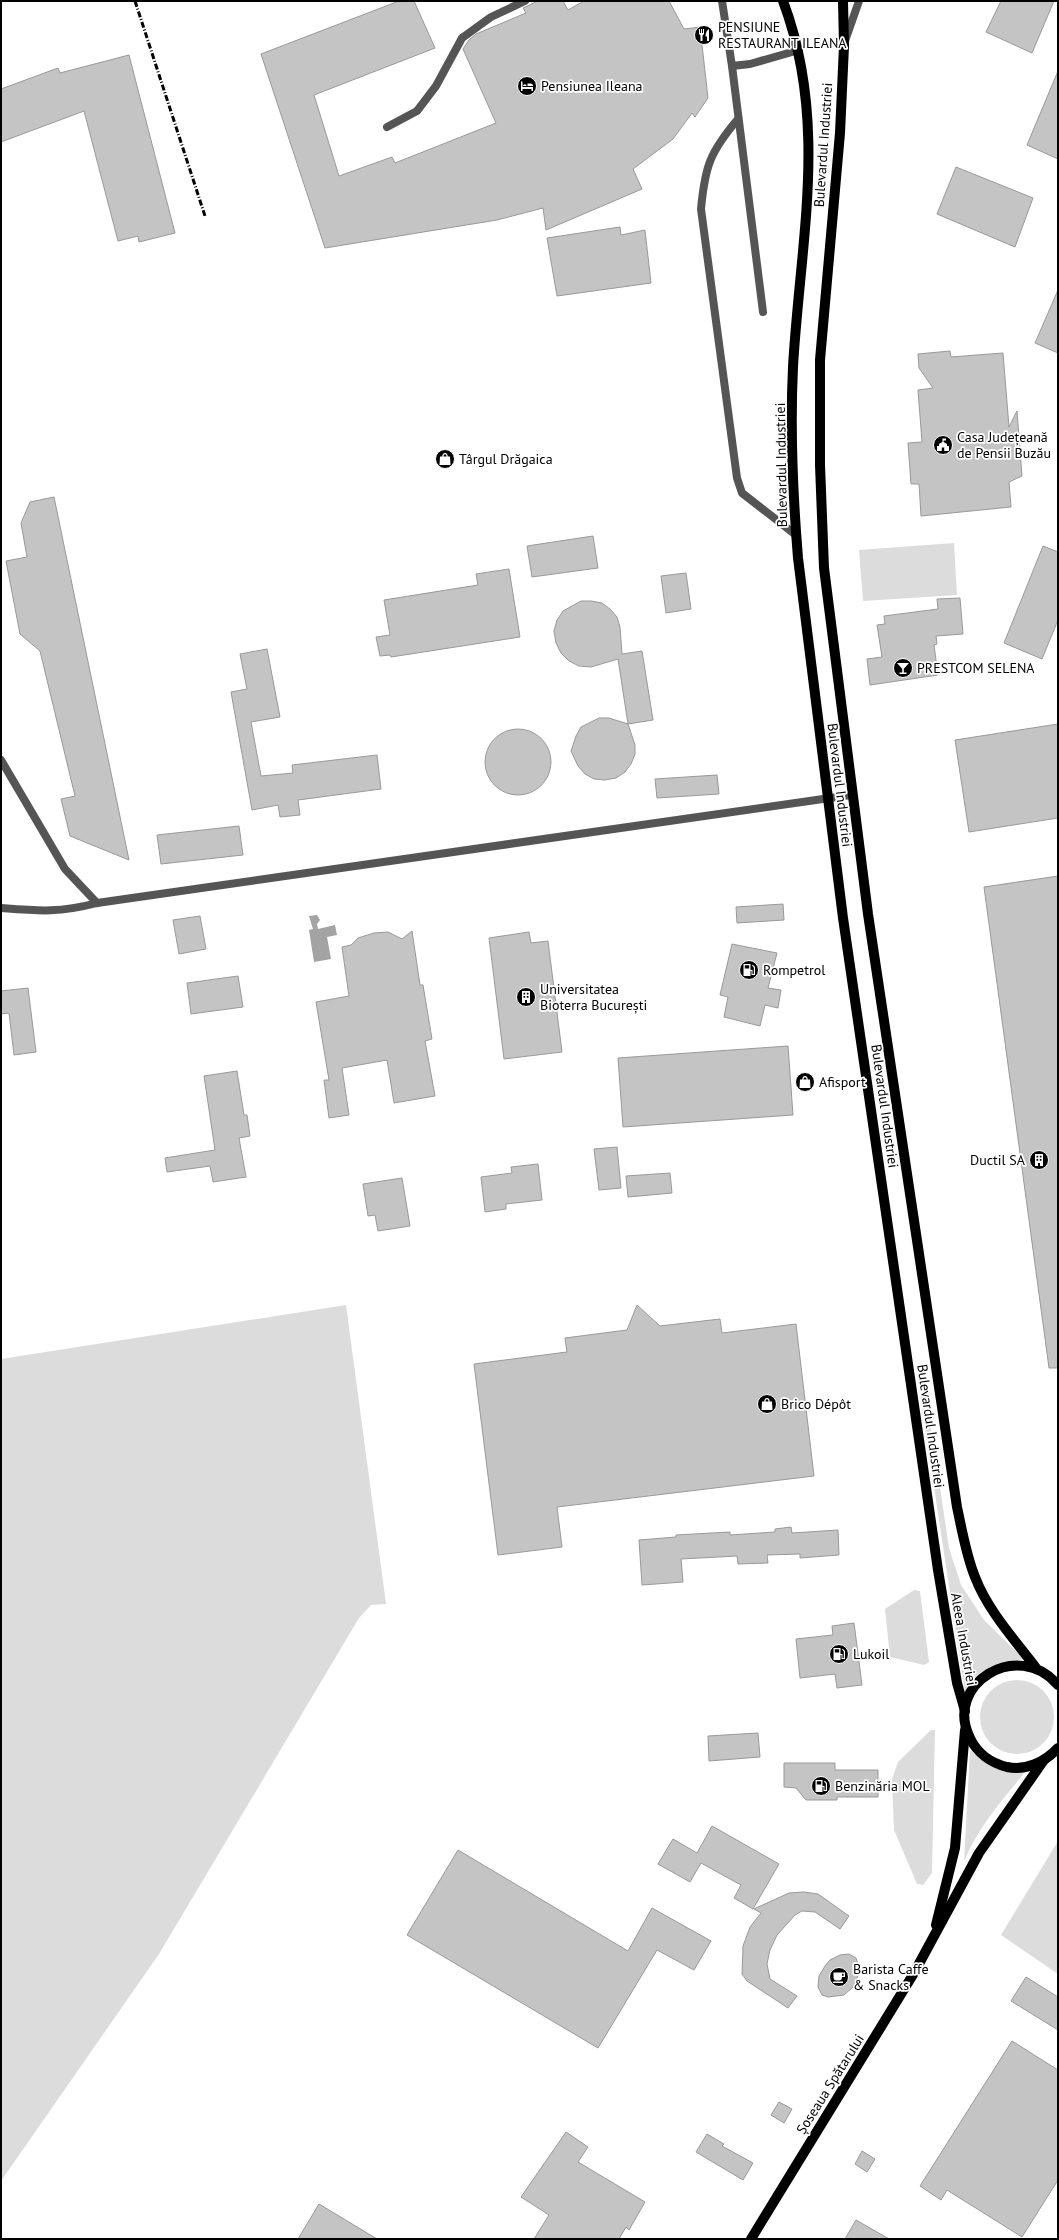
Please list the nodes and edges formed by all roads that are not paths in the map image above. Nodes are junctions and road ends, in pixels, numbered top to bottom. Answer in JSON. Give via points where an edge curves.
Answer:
{"nodes":[{"id":1,"x":525,"y":1,"type":"edge"},
{"id":2,"x":722,"y":1,"type":"edge"},
{"id":3,"x":783,"y":1,"type":"edge"},
{"id":4,"x":843,"y":1,"type":"edge"},
{"id":5,"x":859,"y":1,"type":"edge"},
{"id":6,"x":844,"y":46,"type":"junction"},
{"id":7,"x":799,"y":50,"type":"junction"},
{"id":8,"x":732,"y":66,"type":"junction"},
{"id":9,"x":738,"y":119,"type":"junction"},
{"id":10,"x":387,"y":127,"type":"dead end"},
{"id":11,"x":763,"y":312,"type":"dead end"},
{"id":12,"x":796,"y":535,"type":"junction"},
{"id":13,"x":1,"y":760,"type":"edge"},
{"id":14,"x":851,"y":795,"type":"junction"},
{"id":15,"x":827,"y":799,"type":"junction"},
{"id":16,"x":97,"y":903,"type":"junction"},
{"id":17,"x":1,"y":908,"type":"edge"},
{"id":18,"x":966,"y":1551,"type":"joint"},
{"id":19,"x":938,"y":1570,"type":"joint"},
{"id":20,"x":1036,"y":1668,"type":"junction"},
{"id":21,"x":1058,"y":1684,"type":"edge"},
{"id":22,"x":965,"y":1711,"type":"junction"},
{"id":23,"x":965,"y":1729,"type":"junction"},
{"id":24,"x":1058,"y":1748,"type":"edge"},
{"id":25,"x":1044,"y":1760,"type":"junction"},
{"id":26,"x":931,"y":1943,"type":"junction"},
{"id":27,"x":750,"y":2239,"type":"edge"}],
"edges":[{"from":1,"to":10,"type":"street","via":[[491,17],[462,38],[436,86],[417,111]]},
{"from":2,"to":8,"type":"street"},
{"from":3,"to":7,"type":"main road","name":"Bulevardul Industriei"},
{"from":4,"to":6,"type":"main road","name":"Bulevardul Industriei"},
{"from":5,"to":6,"type":"street"},
{"from":6,"to":14,"type":"main road","name":"Bulevardul Industriei","via":[[840,133],[820,360],[820,465],[824,568]]},
{"from":7,"to":8,"type":"street","via":[[756,63]]},
{"from":7,"to":12,"type":"main road","name":"Bulevardul Industriei","via":[[810,138],[809,190],[793,368]]},
{"from":8,"to":9,"type":"street"},
{"from":9,"to":11,"type":"street"},
{"from":9,"to":12,"type":"street","via":[[718,143],[710,162],[704,182],[701,209],[737,478],[742,493]]},
{"from":12,"to":15,"type":"main road","name":"Bulevardul Industriei"},
{"from":13,"to":16,"type":"street","via":[[65,869]]},
{"from":14,"to":15,"type":"street"},
{"from":14,"to":18,"type":"main road","name":"Bulevardul Industriei","via":[[956,1499]]},
{"from":15,"to":16,"type":"street"},
{"from":15,"to":19,"type":"main road","name":"Bulevardul Industriei"},
{"from":16,"to":17,"type":"street","via":[[50,912]]},
{"from":18,"to":20,"type":"main road","name":"Aleea Industriei","via":[[985,1596]]},
{"from":19,"to":22,"type":"main road","name":"Aleea Industriei","via":[[957,1683]]},
{"from":20,"to":21,"type":"main road","name":"Șoseaua Spătarului"},
{"from":20,"to":22,"type":"main road","name":"Șoseaua Spătarului","via":[[1010,1666],[989,1673],[976,1683]]},
{"from":22,"to":23,"type":"main road","name":"Șoseaua Spătarului"},
{"from":23,"to":25,"type":"main road","name":"Șoseaua Spătarului","via":[[973,1744],[984,1756],[997,1764],[1019,1768],[1029,1767]]},
{"from":23,"to":26,"type":"main road","name":"Șoseaua Spătarului","via":[[955,1848]]},
{"from":24,"to":25,"type":"main road","name":"Șoseaua Spătarului"},
{"from":25,"to":26,"type":"main road","name":"Șoseaua Spătarului","via":[[979,1853]]},
{"from":26,"to":27,"type":"main road","name":"Șoseaua Spătarului"}]}
